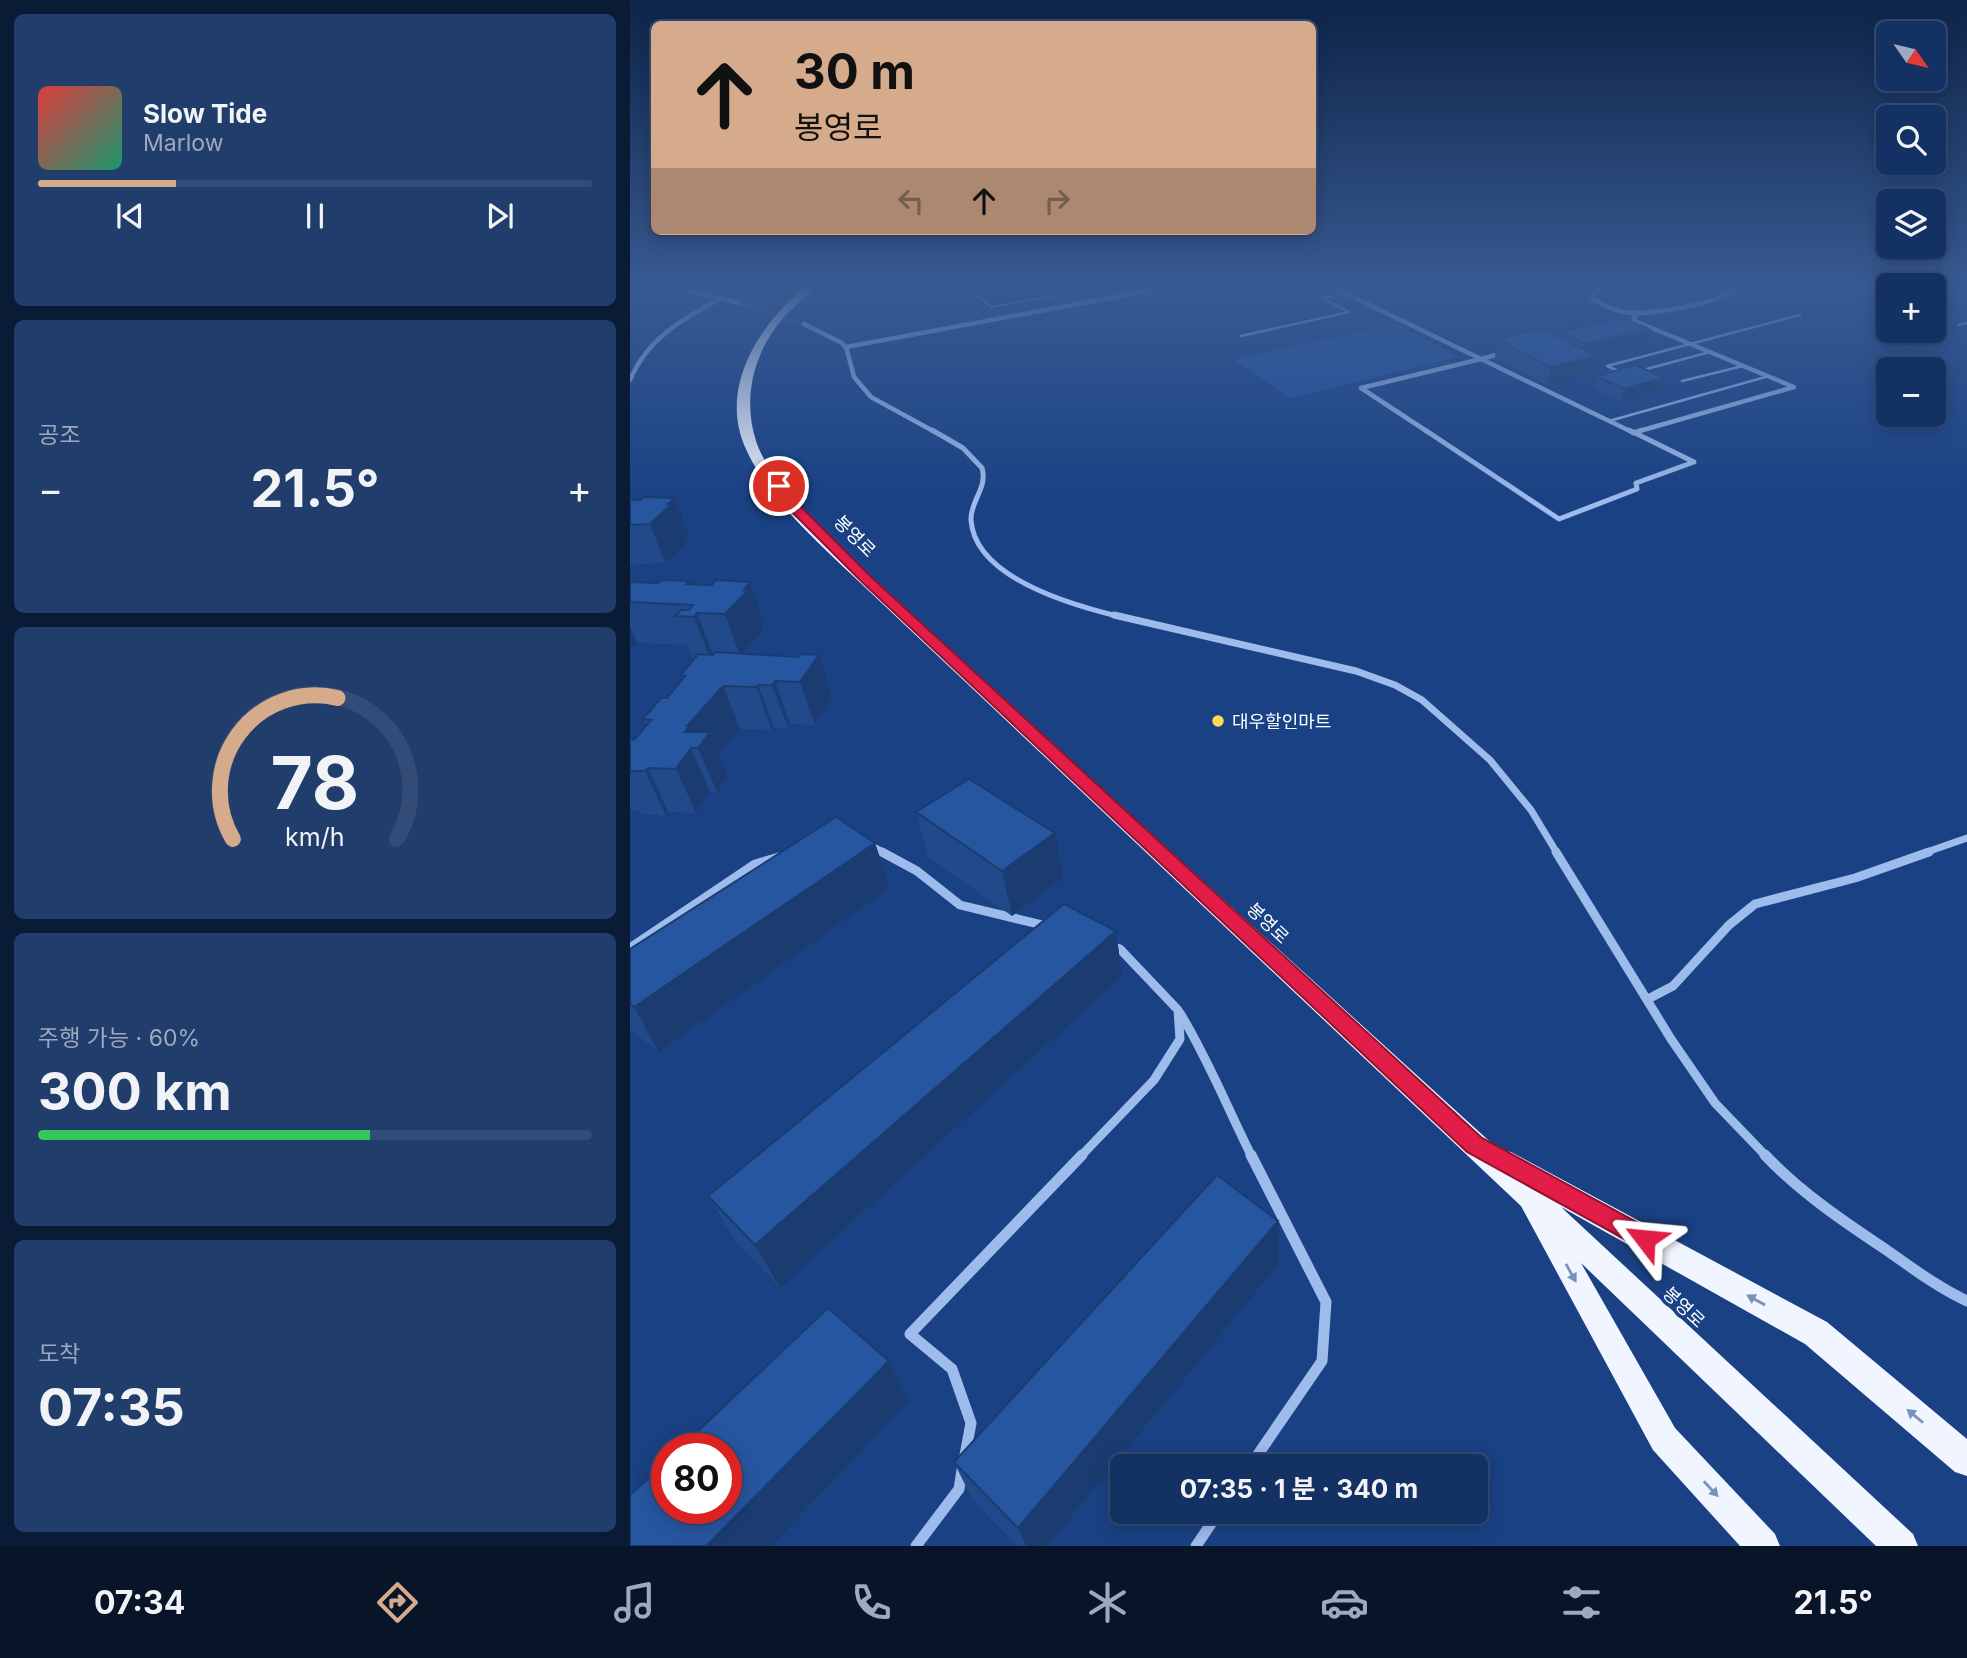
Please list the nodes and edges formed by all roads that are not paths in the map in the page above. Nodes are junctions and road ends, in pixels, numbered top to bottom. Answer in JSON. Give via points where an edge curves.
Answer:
{"nodes":[{"id":1,"x":642,"y":360,"type":"edge"},
{"id":2,"x":751,"y":360,"type":"edge"},
{"id":3,"x":848,"y":360,"type":"edge"},
{"id":4,"x":1475,"y":360,"type":"edge"},
{"id":5,"x":1482,"y":360,"type":"edge"},
{"id":6,"x":1629,"y":360,"type":"edge"},
{"id":7,"x":1679,"y":360,"type":"edge"},
{"id":8,"x":1729,"y":360,"type":"edge"},
{"id":9,"x":1743,"y":366,"type":"junction"},
{"id":10,"x":1638,"y":371,"type":"edge"},
{"id":11,"x":1626,"y":375,"type":"edge"},
{"id":12,"x":1769,"y":376,"type":"junction"},
{"id":13,"x":630,"y":380,"type":"edge"},
{"id":14,"x":1682,"y":381,"type":"dead end"},
{"id":15,"x":1609,"y":421,"type":"junction"},
{"id":16,"x":1633,"y":433,"type":"junction"},
{"id":17,"x":1967,"y":838,"type":"edge"},
{"id":18,"x":865,"y":842,"type":"edge"},
{"id":19,"x":790,"y":853,"type":"edge"},
{"id":20,"x":1057,"y":927,"type":"edge"},
{"id":21,"x":1108,"y":944,"type":"edge"},
{"id":22,"x":630,"y":948,"type":"edge"},
{"id":23,"x":1648,"y":999,"type":"junction"},
{"id":24,"x":1178,"y":1010,"type":"junction"},
{"id":25,"x":1475,"y":1145,"type":"junction"},
{"id":26,"x":1526,"y":1192,"type":"junction"},
{"id":27,"x":1967,"y":1301,"type":"edge"},
{"id":28,"x":1258,"y":1454,"type":"edge"},
{"id":29,"x":1967,"y":1460,"type":"edge"},
{"id":30,"x":1211,"y":1524,"type":"edge"},
{"id":31,"x":921,"y":1545,"type":"edge"},
{"id":32,"x":1196,"y":1546,"type":"edge"},
{"id":33,"x":1763,"y":1546,"type":"edge"},
{"id":34,"x":1901,"y":1546,"type":"edge"}],
"edges":[{"from":1,"to":13,"type":"street"},
{"from":2,"to":25,"type":"highway","name":"봉영로","via":[[741,402],[751,447],[793,506],[1012,716]]},
{"from":3,"to":23,"type":"street","via":[[850,372],[870,396],[969,452],[984,470],[971,518],[976,538],[1007,572],[1076,606],[1356,671],[1395,685],[1438,712],[1490,760],[1531,810]]},
{"from":4,"to":16,"type":"street","via":[[1361,388],[1559,519],[1694,462]]},
{"from":5,"to":15,"type":"street"},
{"from":6,"to":11,"type":"lane","via":[[1607,366]]},
{"from":7,"to":10,"type":"lane"},
{"from":8,"to":9,"type":"street"},
{"from":9,"to":12,"type":"street"},
{"from":9,"to":14,"type":"lane"},
{"from":12,"to":15,"type":"lane"},
{"from":12,"to":16,"type":"street","via":[[1794,387]]},
{"from":15,"to":16,"type":"street"},
{"from":17,"to":23,"type":"street","via":[[1855,878],[1755,904],[1729,925],[1673,986]]},
{"from":18,"to":20,"type":"street","via":[[917,872],[960,905]]},
{"from":19,"to":22,"type":"street","via":[[755,864]]},
{"from":21,"to":24,"type":"street","via":[[1120,950]]},
{"from":23,"to":27,"type":"street","via":[[1715,1103],[1783,1174],[1854,1228]]},
{"from":24,"to":28,"type":"street","via":[[1326,1303],[1322,1361]]},
{"from":24,"to":31,"type":"street","via":[[1180,1039],[1154,1080],[910,1334],[952,1368],[971,1423],[958,1489]]},
{"from":25,"to":26,"type":"highway","name":"봉영로"},
{"from":29,"to":25,"type":"highway","one_way":true,"via":[[1816,1333]]},
{"from":26,"to":33,"type":"highway","one_way":true,"via":[[1664,1439]]},
{"from":26,"to":34,"type":"highway","name":"봉영로"},
{"from":30,"to":32,"type":"street"}]}
